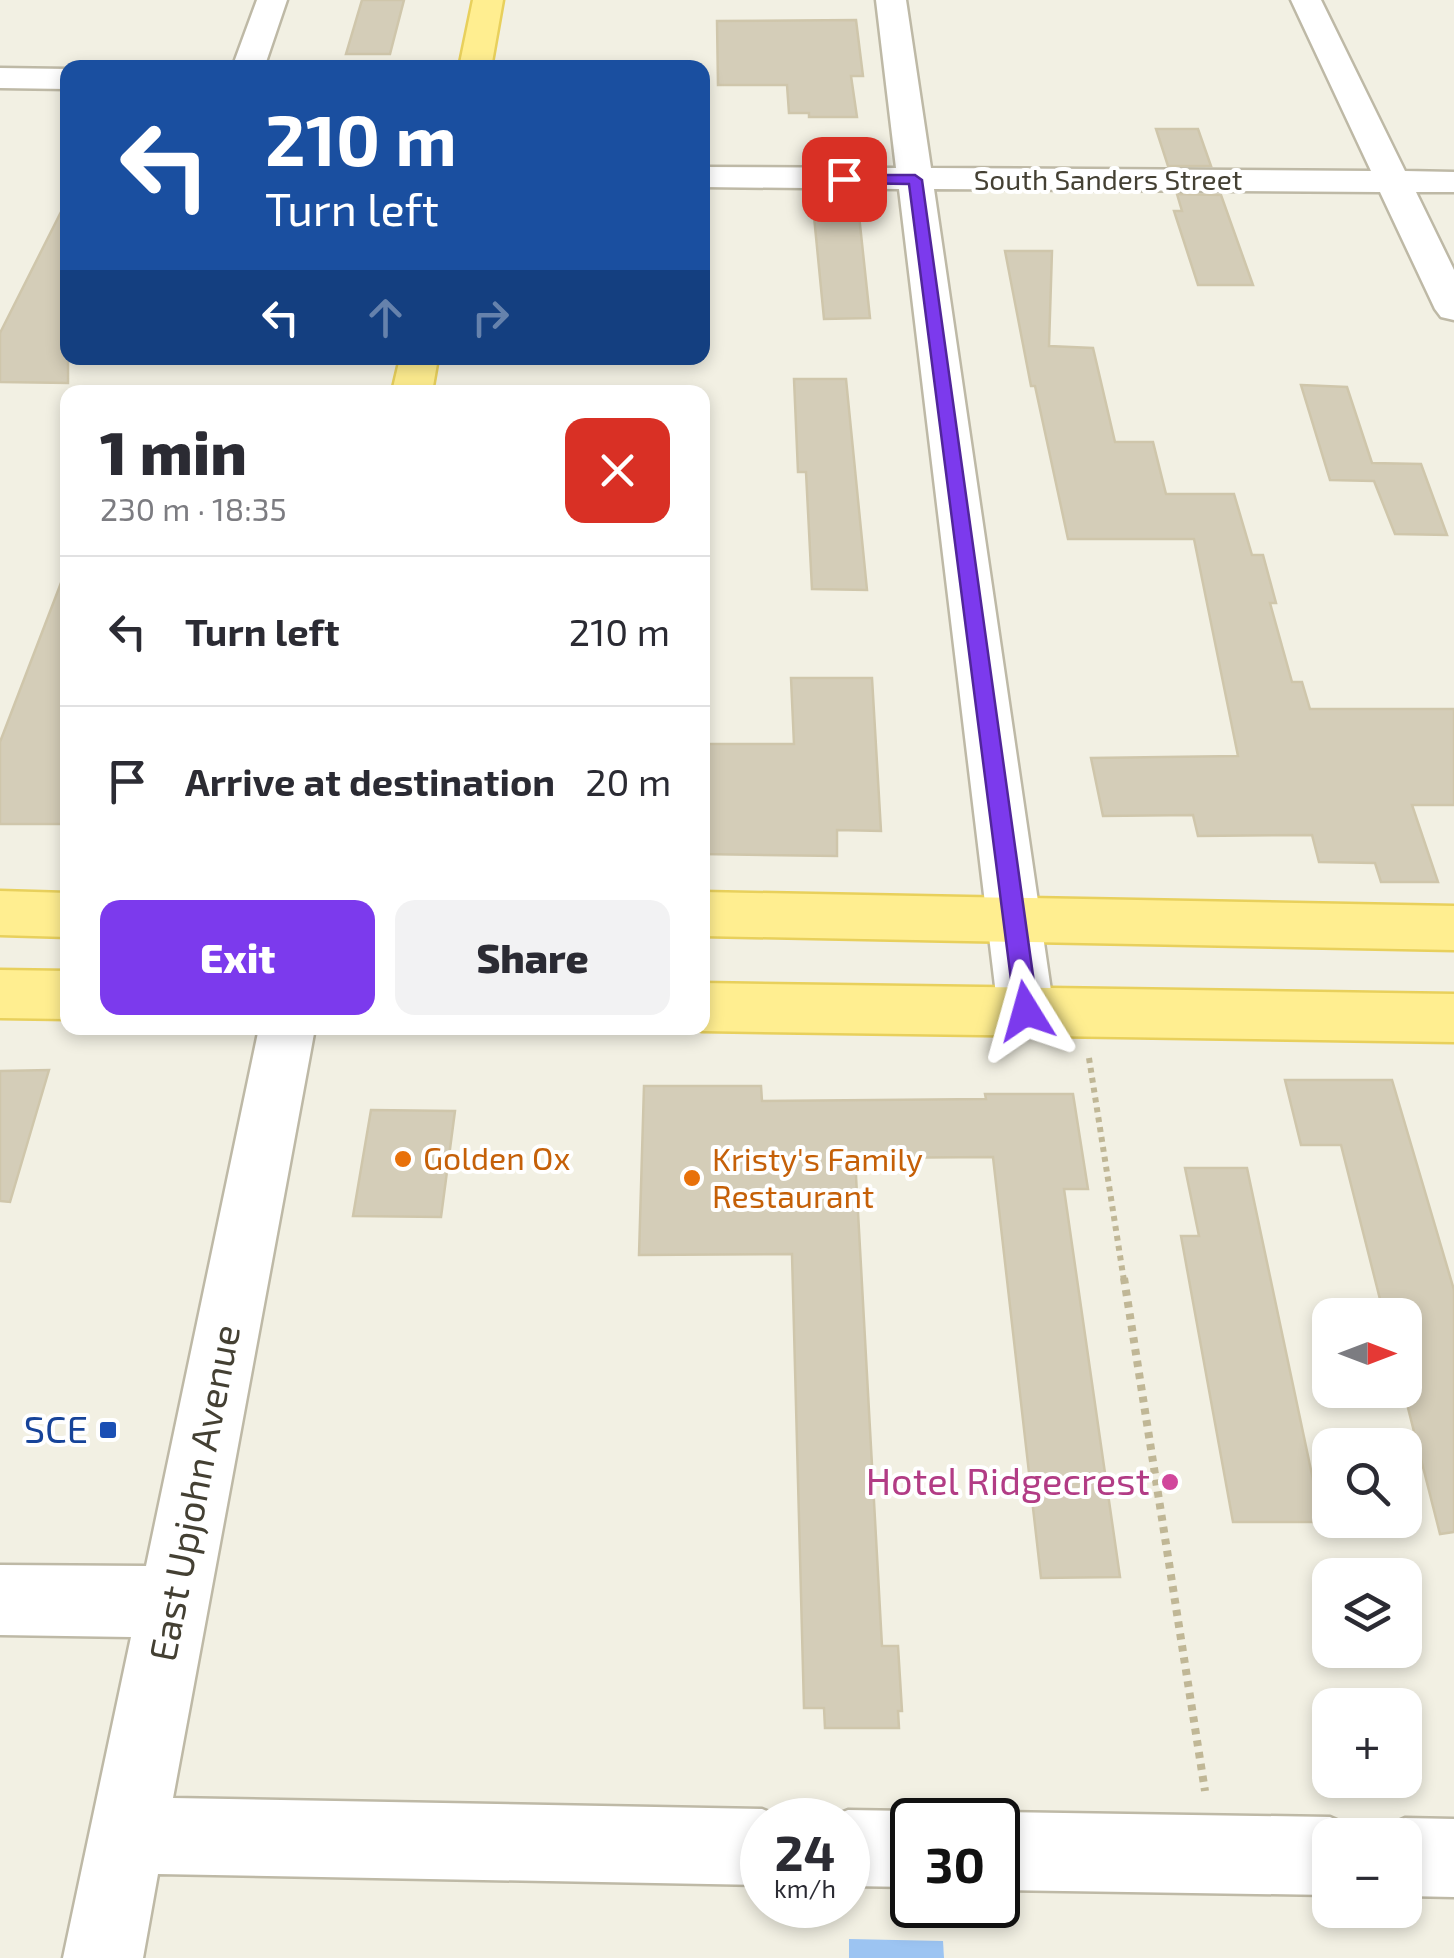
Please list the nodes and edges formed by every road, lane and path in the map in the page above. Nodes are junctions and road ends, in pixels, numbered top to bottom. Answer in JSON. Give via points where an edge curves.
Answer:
{"nodes":[{"id":1,"x":272,"y":0,"type":"edge"},
{"id":2,"x":488,"y":0,"type":"edge"},
{"id":3,"x":891,"y":0,"type":"edge"},
{"id":4,"x":1306,"y":0,"type":"edge"},
{"id":5,"x":251,"y":60,"type":"edge"},
{"id":6,"x":477,"y":60,"type":"edge"},
{"id":7,"x":0,"y":78,"type":"edge"},
{"id":8,"x":60,"y":79,"type":"edge"},
{"id":9,"x":710,"y":177,"type":"edge"},
{"id":10,"x":915,"y":180,"type":"junction"},
{"id":11,"x":1393,"y":182,"type":"junction"},
{"id":12,"x":1454,"y":182,"type":"edge"},
{"id":13,"x":1454,"y":309,"type":"edge"},
{"id":14,"x":0,"y":914,"type":"edge"},
{"id":15,"x":710,"y":914,"type":"edge"},
{"id":16,"x":60,"y":915,"type":"edge"},
{"id":17,"x":1014,"y":920,"type":"junction"},
{"id":18,"x":1454,"y":928,"type":"edge"},
{"id":19,"x":0,"y":994,"type":"edge"},
{"id":20,"x":60,"y":995,"type":"edge"},
{"id":21,"x":710,"y":1007,"type":"edge"},
{"id":22,"x":1026,"y":1011,"type":"junction"},
{"id":23,"x":1083,"y":1012,"type":"junction"},
{"id":24,"x":1454,"y":1018,"type":"edge"},
{"id":25,"x":286,"y":1035,"type":"edge"},
{"id":26,"x":0,"y":1600,"type":"edge"},
{"id":27,"x":174,"y":1602,"type":"junction"},
{"id":28,"x":128,"y":1835,"type":"junction"},
{"id":29,"x":740,"y":1846,"type":"edge"},
{"id":30,"x":1020,"y":1851,"type":"edge"},
{"id":31,"x":1215,"y":1855,"type":"junction"},
{"id":32,"x":1312,"y":1856,"type":"edge"},
{"id":33,"x":1422,"y":1857,"type":"edge"},
{"id":34,"x":1454,"y":1858,"type":"edge"},
{"id":35,"x":103,"y":1958,"type":"edge"}],
"edges":[{"from":1,"to":5,"type":"street"},
{"from":2,"to":6,"type":"main road"},
{"from":3,"to":10,"type":"street"},
{"from":4,"to":11,"type":"street"},
{"from":7,"to":8,"type":"street"},
{"from":9,"to":10,"type":"street","name":"South Sanders Street"},
{"from":10,"to":11,"type":"street","name":"South Sanders Street"},
{"from":10,"to":17,"type":"street"},
{"from":11,"to":12,"type":"street","name":"South Sanders Street"},
{"from":11,"to":13,"type":"street"},
{"from":14,"to":16,"type":"main road"},
{"from":15,"to":17,"type":"main road"},
{"from":17,"to":18,"type":"main road"},
{"from":17,"to":22,"type":"street"},
{"from":19,"to":20,"type":"main road"},
{"from":21,"to":22,"type":"main road"},
{"from":22,"to":23,"type":"main road"},
{"from":23,"to":24,"type":"main road"},
{"from":23,"to":31,"type":"path"},
{"from":25,"to":27,"type":"street","name":"East Upjohn Avenue"},
{"from":26,"to":27,"type":"street"},
{"from":27,"to":28,"type":"street","name":"East Upjohn Avenue"},
{"from":28,"to":29,"type":"street"},
{"from":28,"to":35,"type":"street","name":"East Upjohn Avenue"},
{"from":30,"to":31,"type":"street"},
{"from":31,"to":32,"type":"street"},
{"from":33,"to":34,"type":"street"}]}
